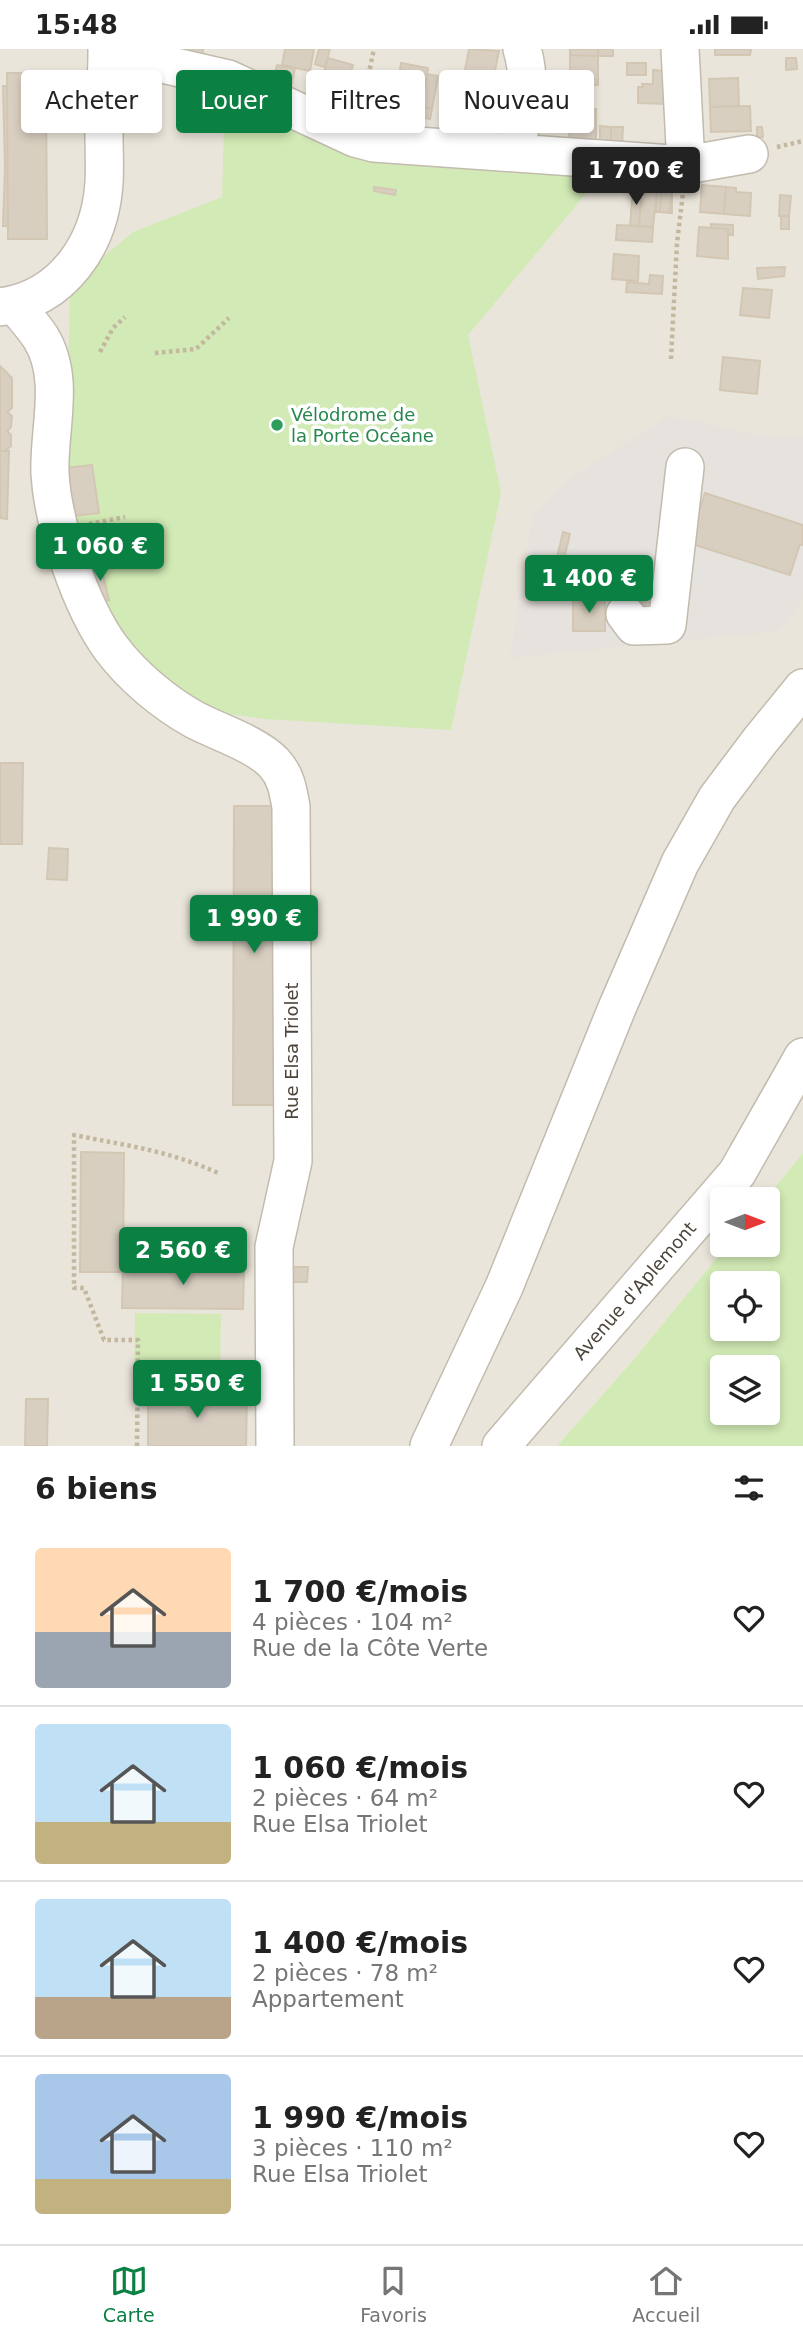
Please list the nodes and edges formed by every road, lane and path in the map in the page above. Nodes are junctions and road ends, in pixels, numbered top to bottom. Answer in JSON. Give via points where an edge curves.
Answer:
{"nodes":[{"id":1,"x":374,"y":49,"type":"edge"},
{"id":2,"x":522,"y":49,"type":"edge"},
{"id":3,"x":680,"y":49,"type":"edge"},
{"id":4,"x":107,"y":54,"type":"edge"},
{"id":5,"x":355,"y":138,"type":"junction"},
{"id":6,"x":513,"y":152,"type":"junction"},
{"id":7,"x":749,"y":154,"type":"dead end"},
{"id":8,"x":686,"y":165,"type":"junction"},
{"id":9,"x":8,"y":306,"type":"edge"},
{"id":10,"x":125,"y":317,"type":"dead end"},
{"id":11,"x":229,"y":318,"type":"dead end"},
{"id":12,"x":100,"y":352,"type":"dead end"},
{"id":13,"x":155,"y":353,"type":"dead end"},
{"id":14,"x":671,"y":359,"type":"dead end"},
{"id":15,"x":685,"y":467,"type":"dead end"},
{"id":16,"x":125,"y":517,"type":"dead end"},
{"id":17,"x":60,"y":530,"type":"junction"},
{"id":18,"x":625,"y":614,"type":"dead end"},
{"id":19,"x":803,"y":688,"type":"edge"},
{"id":20,"x":803,"y":1057,"type":"edge"},
{"id":21,"x":803,"y":1096,"type":"edge"},
{"id":22,"x":218,"y":1173,"type":"dead end"},
{"id":23,"x":737,"y":1173,"type":"junction"},
{"id":24,"x":137,"y":1446,"type":"edge"},
{"id":25,"x":275,"y":1446,"type":"edge"},
{"id":26,"x":429,"y":1446,"type":"edge"},
{"id":27,"x":501,"y":1446,"type":"edge"}],
"edges":[{"from":1,"to":5,"type":"path"},
{"from":2,"to":6,"type":"street","via":[[528,85]]},
{"from":3,"to":8,"type":"street"},
{"from":4,"to":5,"type":"street","via":[[228,79]]},
{"from":4,"to":9,"type":"street","via":[[104,184],[92,236],[70,272],[46,291]]},
{"from":5,"to":6,"type":"street"},
{"from":6,"to":8,"type":"street"},
{"from":7,"to":8,"type":"street"},
{"from":8,"to":14,"type":"path"},
{"from":9,"to":17,"type":"street","name":"Rue Elsa Triolet","via":[[42,340],[50,360],[55,389],[50,473]]},
{"from":10,"to":12,"type":"path"},
{"from":11,"to":13,"type":"path","via":[[196,349]]},
{"from":15,"to":18,"type":"street","via":[[667,625],[634,626]]},
{"from":16,"to":17,"type":"path"},
{"from":17,"to":25,"type":"street","name":"Rue Elsa Triolet","via":[[101,632],[137,677],[184,713],[273,762],[286,780],[291,807],[293,1161],[274,1247]]},
{"from":19,"to":26,"type":"street","via":[[717,798],[680,863],[504,1287]]},
{"from":20,"to":23,"type":"street","name":"Avenue d'Aplemont"},
{"from":21,"to":23,"type":"street"},
{"from":22,"to":24,"type":"path","via":[[163,1152],[74,1135],[74,1288],[85,1288],[104,1340],[138,1340]]},
{"from":23,"to":27,"type":"street","name":"Avenue d'Aplemont"}]}
